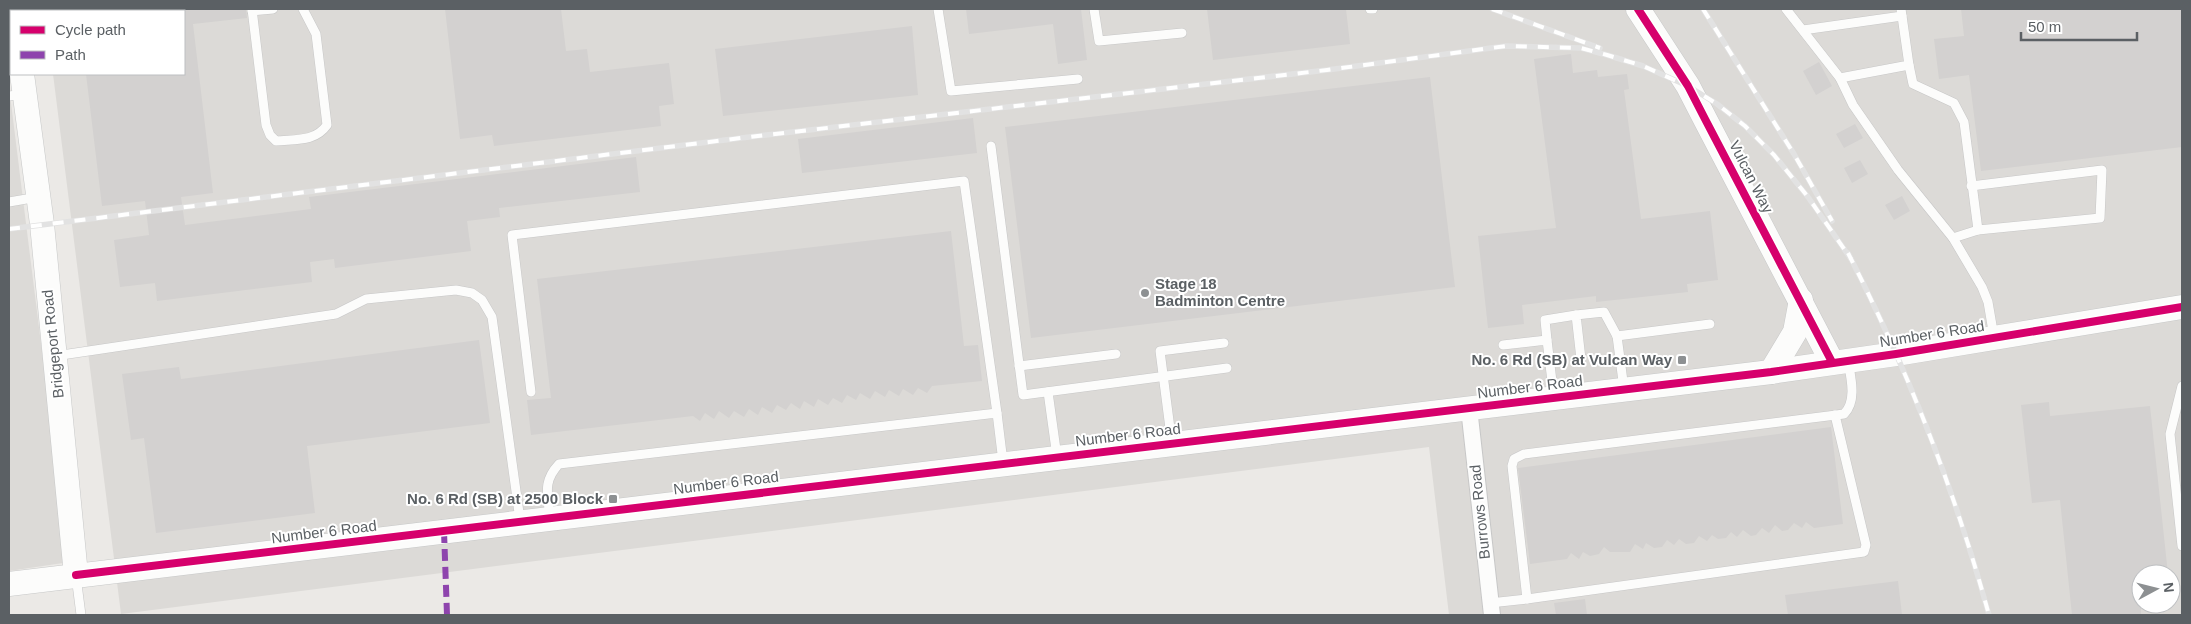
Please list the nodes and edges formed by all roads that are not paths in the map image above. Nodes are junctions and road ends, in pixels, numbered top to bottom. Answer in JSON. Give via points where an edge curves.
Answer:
{"nodes":[{"id":1,"x":273,"y":9,"type":"edge"},
{"id":2,"x":303,"y":9,"type":"edge"},
{"id":3,"x":938,"y":9,"type":"edge"},
{"id":4,"x":1094,"y":9,"type":"edge"},
{"id":5,"x":1638,"y":9,"type":"edge"},
{"id":6,"x":1786,"y":9,"type":"edge"},
{"id":7,"x":252,"y":10,"type":"edge"},
{"id":8,"x":1902,"y":12,"type":"edge"},
{"id":9,"x":1803,"y":30,"type":"junction"},
{"id":10,"x":1182,"y":33,"type":"dead end"},
{"id":11,"x":1909,"y":66,"type":"junction"},
{"id":12,"x":1840,"y":78,"type":"junction"},
{"id":13,"x":1078,"y":79,"type":"dead end"},
{"id":14,"x":19,"y":88,"type":"edge"},
{"id":15,"x":991,"y":146,"type":"dead end"},
{"id":16,"x":1971,"y":186,"type":"junction"},
{"id":17,"x":38,"y":197,"type":"junction"},
{"id":18,"x":9,"y":202,"type":"edge"},
{"id":19,"x":1978,"y":230,"type":"junction"},
{"id":20,"x":1953,"y":238,"type":"junction"},
{"id":21,"x":1801,"y":300,"type":"junction"},
{"id":22,"x":2182,"y":307,"type":"edge"},
{"id":23,"x":1576,"y":315,"type":"junction"},
{"id":24,"x":1710,"y":324,"type":"dead end"},
{"id":25,"x":1618,"y":336,"type":"junction"},
{"id":26,"x":1994,"y":338,"type":"junction"},
{"id":27,"x":1547,"y":340,"type":"junction"},
{"id":28,"x":1224,"y":343,"type":"dead end"},
{"id":29,"x":1503,"y":345,"type":"dead end"},
{"id":30,"x":1116,"y":354,"type":"dead end"},
{"id":31,"x":54,"y":356,"type":"junction"},
{"id":32,"x":1581,"y":358,"type":"dead end"},
{"id":33,"x":1840,"y":361,"type":"junction"},
{"id":34,"x":1019,"y":366,"type":"junction"},
{"id":35,"x":1227,"y":368,"type":"dead end"},
{"id":36,"x":1771,"y":372,"type":"junction"},
{"id":37,"x":1163,"y":376,"type":"junction"},
{"id":38,"x":2182,"y":386,"type":"edge"},
{"id":39,"x":1624,"y":389,"type":"junction"},
{"id":40,"x":531,"y":392,"type":"dead end"},
{"id":41,"x":1048,"y":392,"type":"junction"},
{"id":42,"x":1554,"y":398,"type":"junction"},
{"id":43,"x":1469,"y":408,"type":"junction"},
{"id":44,"x":997,"y":412,"type":"junction"},
{"id":45,"x":1835,"y":415,"type":"junction"},
{"id":46,"x":1172,"y":444,"type":"junction"},
{"id":47,"x":1057,"y":458,"type":"junction"},
{"id":48,"x":1004,"y":464,"type":"junction"},
{"id":49,"x":550,"y":518,"type":"junction"},
{"id":50,"x":520,"y":522,"type":"junction"},
{"id":51,"x":2182,"y":546,"type":"edge"},
{"id":52,"x":76,"y":575,"type":"junction"},
{"id":53,"x":9,"y":584,"type":"edge"},
{"id":54,"x":1527,"y":599,"type":"junction"},
{"id":55,"x":1491,"y":609,"type":"edge"},
{"id":56,"x":81,"y":615,"type":"edge"}],
"edges":[{"from":1,"to":7,"type":"lane"},
{"from":2,"to":7,"type":"lane","via":[[316,34],[327,125],[313,137],[276,141],[266,125]]},
{"from":3,"to":13,"type":"lane","via":[[951,91]]},
{"from":4,"to":10,"type":"lane","via":[[1099,41]]},
{"from":5,"to":21,"type":"street","name":"Vulcan Way","via":[[1688,86]]},
{"from":6,"to":9,"type":"lane"},
{"from":8,"to":9,"type":"lane"},
{"from":8,"to":11,"type":"lane"},
{"from":9,"to":12,"type":"lane"},
{"from":11,"to":12,"type":"lane"},
{"from":11,"to":16,"type":"lane","via":[[1913,84],[1954,103],[1964,122]]},
{"from":12,"to":20,"type":"lane","via":[[1853,105],[1898,170]]},
{"from":14,"to":17,"type":"street","name":"Bridgeport Road"},
{"from":15,"to":34,"type":"lane"},
{"from":16,"to":19,"type":"lane"},
{"from":16,"to":19,"type":"lane","via":[[2102,170],[2100,218]]},
{"from":17,"to":18,"type":"lane"},
{"from":17,"to":31,"type":"street","name":"Bridgeport Road"},
{"from":19,"to":20,"type":"lane"},
{"from":20,"to":26,"type":"lane","via":[[1982,287]]},
{"from":21,"to":33,"type":"street","name":"Vulcan Way"},
{"from":21,"to":36,"type":"street","via":[[1795,332]]},
{"from":22,"to":26,"type":"street","name":"Number 6 Road"},
{"from":23,"to":25,"type":"lane","via":[[1604,312]]},
{"from":23,"to":27,"type":"lane","via":[[1545,320]]},
{"from":23,"to":32,"type":"lane"},
{"from":24,"to":25,"type":"lane"},
{"from":25,"to":39,"type":"lane"},
{"from":26,"to":33,"type":"street","name":"Number 6 Road"},
{"from":27,"to":29,"type":"lane"},
{"from":27,"to":42,"type":"lane"},
{"from":28,"to":37,"type":"lane","via":[[1160,351]]},
{"from":30,"to":34,"type":"lane"},
{"from":31,"to":50,"type":"lane","via":[[336,314],[366,299],[456,290],[472,293],[482,300],[492,317]]},
{"from":31,"to":52,"type":"street","name":"Bridgeport Road"},
{"from":33,"to":36,"type":"street","name":"Number 6 Road"},
{"from":33,"to":45,"type":"lane","via":[[1852,394],[1849,409],[1844,414]]},
{"from":34,"to":41,"type":"lane","via":[[1023,395]]},
{"from":35,"to":37,"type":"lane"},
{"from":36,"to":39,"type":"street","name":"Number 6 Road"},
{"from":37,"to":41,"type":"lane"},
{"from":37,"to":46,"type":"lane"},
{"from":38,"to":51,"type":"lane","via":[[2170,434]]},
{"from":39,"to":42,"type":"street","name":"Number 6 Road"},
{"from":40,"to":44,"type":"lane","via":[[512,235],[964,181]]},
{"from":41,"to":47,"type":"lane"},
{"from":42,"to":43,"type":"street","name":"Number 6 Road"},
{"from":43,"to":46,"type":"street","name":"Number 6 Road"},
{"from":43,"to":55,"type":"street","name":"Burrows Road"},
{"from":44,"to":48,"type":"lane"},
{"from":44,"to":49,"type":"lane","via":[[560,464],[550,473],[547,486]]},
{"from":45,"to":54,"type":"lane","via":[[1618,440],[1524,454],[1514,459],[1512,466]]},
{"from":45,"to":54,"type":"lane","via":[[1866,545],[1864,552]]},
{"from":46,"to":47,"type":"street","name":"Number 6 Road"},
{"from":47,"to":48,"type":"street","name":"Number 6 Road"},
{"from":48,"to":49,"type":"street","name":"Number 6 Road"},
{"from":49,"to":50,"type":"street","name":"Number 6 Road"},
{"from":50,"to":52,"type":"street","name":"Number 6 Road"},
{"from":52,"to":53,"type":"street","name":"Number 6 Road"},
{"from":52,"to":56,"type":"lane","name":"Bridgeport Road"},
{"from":54,"to":55,"type":"lane"}]}
